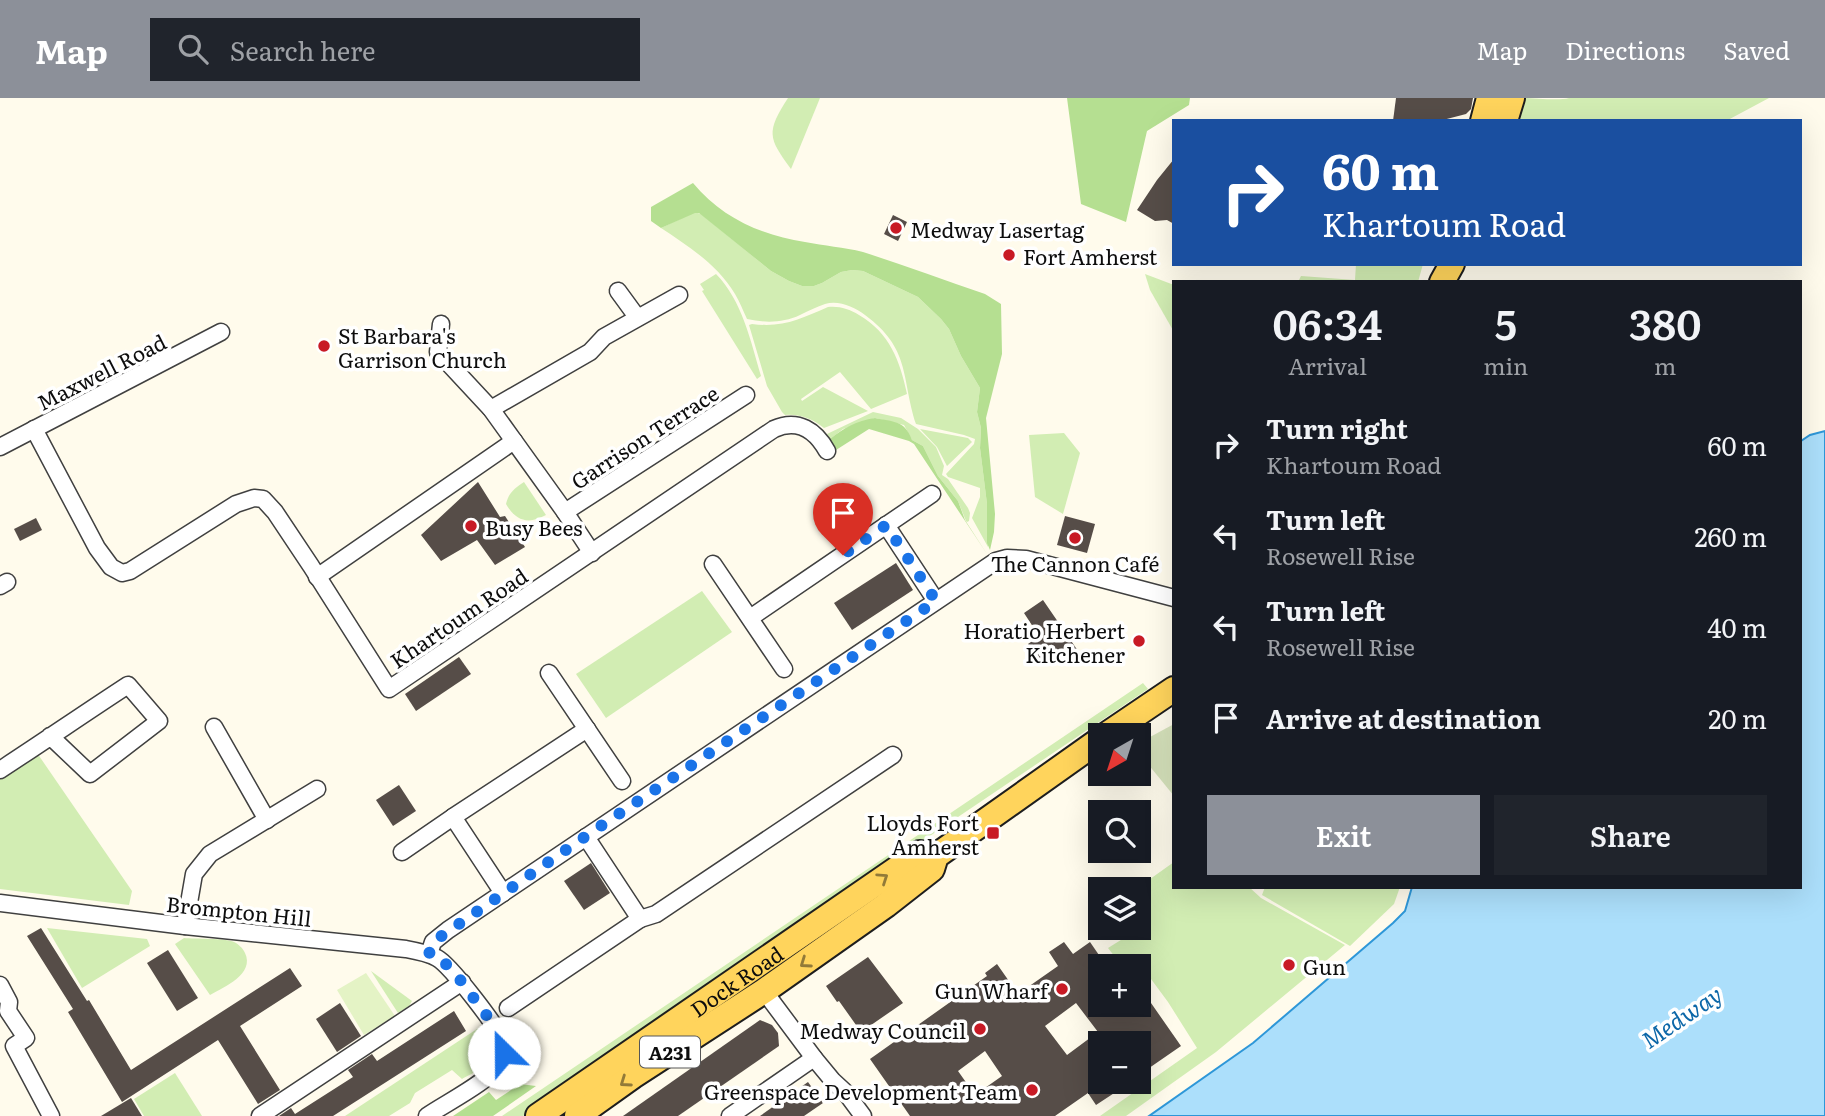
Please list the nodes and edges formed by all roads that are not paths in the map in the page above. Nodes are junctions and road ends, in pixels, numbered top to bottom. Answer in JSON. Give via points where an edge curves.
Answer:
{"nodes":[{"id":1,"x":1489,"y":98,"type":"edge"},
{"id":2,"x":1512,"y":98,"type":"edge"},
{"id":3,"x":1484,"y":119,"type":"edge"},
{"id":4,"x":1506,"y":119,"type":"edge"},
{"id":5,"x":618,"y":291,"type":"dead end"},
{"id":6,"x":679,"y":295,"type":"dead end"},
{"id":7,"x":637,"y":317,"type":"junction"},
{"id":8,"x":440,"y":324,"type":"dead end"},
{"id":9,"x":221,"y":332,"type":"dead end"},
{"id":10,"x":746,"y":395,"type":"dead end"},
{"id":11,"x":491,"y":409,"type":"junction"},
{"id":12,"x":34,"y":429,"type":"junction"},
{"id":13,"x":514,"y":440,"type":"junction"},
{"id":14,"x":0,"y":447,"type":"edge"},
{"id":15,"x":827,"y":451,"type":"dead end"},
{"id":16,"x":932,"y":494,"type":"dead end"},
{"id":17,"x":565,"y":512,"type":"junction"},
{"id":18,"x":886,"y":525,"type":"junction"},
{"id":19,"x":592,"y":553,"type":"junction"},
{"id":20,"x":713,"y":564,"type":"dead end"},
{"id":21,"x":317,"y":577,"type":"junction"},
{"id":22,"x":1172,"y":597,"type":"edge"},
{"id":23,"x":936,"y":601,"type":"junction"},
{"id":24,"x":750,"y":618,"type":"junction"},
{"id":25,"x":784,"y":669,"type":"dead end"},
{"id":26,"x":549,"y":673,"type":"dead end"},
{"id":27,"x":1172,"y":691,"type":"edge"},
{"id":28,"x":1124,"y":723,"type":"edge"},
{"id":29,"x":214,"y":727,"type":"dead end"},
{"id":30,"x":587,"y":729,"type":"junction"},
{"id":31,"x":50,"y":736,"type":"junction"},
{"id":32,"x":1088,"y":747,"type":"edge"},
{"id":33,"x":893,"y":755,"type":"dead end"},
{"id":34,"x":0,"y":770,"type":"edge"},
{"id":35,"x":622,"y":781,"type":"dead end"},
{"id":36,"x":317,"y":789,"type":"dead end"},
{"id":37,"x":453,"y":817,"type":"junction"},
{"id":38,"x":267,"y":820,"type":"junction"},
{"id":39,"x":586,"y":836,"type":"junction"},
{"id":40,"x":402,"y":852,"type":"dead end"},
{"id":41,"x":936,"y":856,"type":"junction"},
{"id":42,"x":503,"y":893,"type":"junction"},
{"id":43,"x":0,"y":903,"type":"edge"},
{"id":44,"x":832,"y":913,"type":"junction"},
{"id":45,"x":640,"y":919,"type":"junction"},
{"id":46,"x":185,"y":926,"type":"junction"},
{"id":47,"x":846,"y":934,"type":"junction"},
{"id":48,"x":429,"y":954,"type":"junction"},
{"id":49,"x":750,"y":969,"type":"junction"},
{"id":50,"x":462,"y":982,"type":"junction"},
{"id":51,"x":0,"y":985,"type":"edge"},
{"id":52,"x":764,"y":991,"type":"junction"},
{"id":53,"x":508,"y":1008,"type":"dead end"},
{"id":54,"x":814,"y":1058,"type":"junction"},
{"id":55,"x":51,"y":1116,"type":"edge"},
{"id":56,"x":260,"y":1116,"type":"edge"},
{"id":57,"x":426,"y":1116,"type":"edge"},
{"id":58,"x":538,"y":1116,"type":"edge"},
{"id":59,"x":577,"y":1116,"type":"edge"},
{"id":60,"x":730,"y":1116,"type":"edge"},
{"id":61,"x":863,"y":1116,"type":"edge"}],
"edges":[{"from":1,"to":3,"type":"main road"},
{"from":2,"to":4,"type":"main road"},
{"from":5,"to":7,"type":"street"},
{"from":6,"to":7,"type":"street"},
{"from":7,"to":11,"type":"street","via":[[604,337],[590,352]]},
{"from":8,"to":11,"type":"street","via":[[438,352]]},
{"from":9,"to":12,"type":"street","name":"Maxwell Road"},
{"from":10,"to":17,"type":"street","name":"Garrison Terrace"},
{"from":11,"to":13,"type":"street"},
{"from":12,"to":14,"type":"street","name":"Maxwell Road"},
{"from":12,"to":21,"type":"street","name":"Khartoum Road","via":[[97,548],[119,572],[130,571],[254,498],[263,499],[275,512]]},
{"from":13,"to":17,"type":"street"},
{"from":13,"to":21,"type":"street"},
{"from":15,"to":19,"type":"street","name":"Khartoum Road","via":[[810,430],[778,427]]},
{"from":16,"to":18,"type":"street"},
{"from":17,"to":19,"type":"street"},
{"from":18,"to":23,"type":"street"},
{"from":18,"to":24,"type":"street"},
{"from":19,"to":21,"type":"street","name":"Khartoum Road","via":[[389,689]]},
{"from":20,"to":24,"type":"street"},
{"from":22,"to":23,"type":"street","via":[[1007,558]]},
{"from":23,"to":39,"type":"street"},
{"from":24,"to":25,"type":"street"},
{"from":26,"to":30,"type":"street"},
{"from":27,"to":28,"type":"main road"},
{"from":29,"to":38,"type":"street"},
{"from":30,"to":35,"type":"street"},
{"from":30,"to":37,"type":"street"},
{"from":31,"to":31,"type":"street","via":[[90,774],[159,721],[128,685]]},
{"from":31,"to":34,"type":"street"},
{"from":32,"to":41,"type":"main road","name":"Dock Road","number":"A231"},
{"from":33,"to":45,"type":"street","via":[[656,914]]},
{"from":36,"to":38,"type":"street"},
{"from":37,"to":40,"type":"street"},
{"from":37,"to":42,"type":"street"},
{"from":38,"to":46,"type":"street","via":[[210,854],[194,874]]},
{"from":39,"to":42,"type":"street"},
{"from":39,"to":45,"type":"street"},
{"from":44,"to":41,"type":"main road","name":"Dock Road","number":"A231","one_way":true,"via":[[920,853]]},
{"from":41,"to":47,"type":"main road","name":"Dock Road","number":"A231","via":[[932,869]]},
{"from":42,"to":48,"type":"street","via":[[435,940]]},
{"from":43,"to":46,"type":"street","name":"Brompton Hill"},
{"from":44,"to":47,"type":"main road"},
{"from":44,"to":49,"type":"main road","name":"Dock Road","number":"A231"},
{"from":45,"to":53,"type":"street"},
{"from":46,"to":48,"type":"street","name":"Brompton Hill"},
{"from":47,"to":52,"type":"main road","name":"Dock Road","number":"A231","one_way":true},
{"from":48,"to":50,"type":"street","name":"Brompton Hill"},
{"from":49,"to":52,"type":"main road"},
{"from":49,"to":58,"type":"main road","name":"Dock Road","number":"A231"},
{"from":50,"to":56,"type":"street"},
{"from":50,"to":57,"type":"street","name":"Brompton Hill","via":[[496,1028],[504,1053],[489,1077]]},
{"from":51,"to":55,"type":"street","via":[[9,1002],[8,1011],[26,1038],[14,1046]]},
{"from":52,"to":54,"type":"street"},
{"from":52,"to":59,"type":"main road","name":"Dock Road","number":"A231","one_way":true},
{"from":54,"to":60,"type":"street"},
{"from":54,"to":61,"type":"street"}]}
